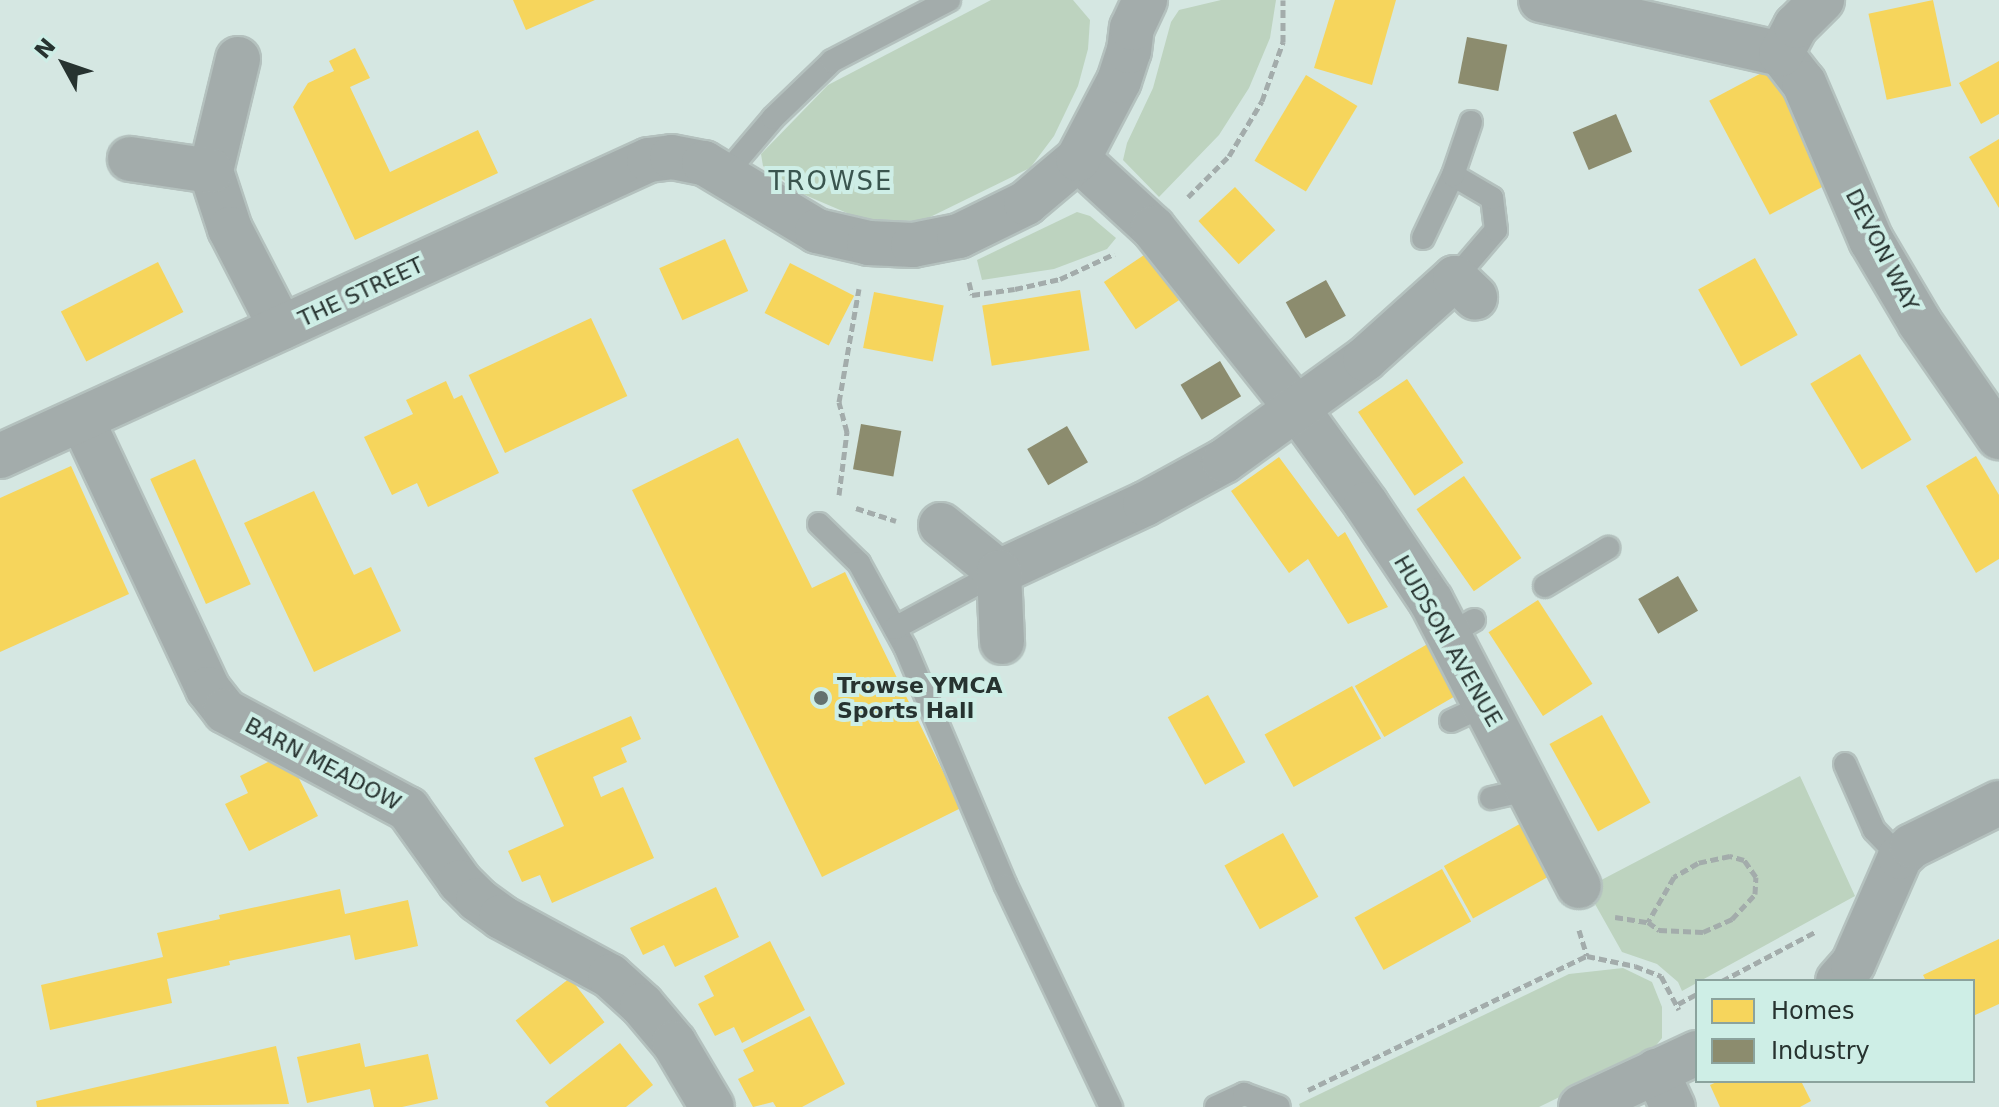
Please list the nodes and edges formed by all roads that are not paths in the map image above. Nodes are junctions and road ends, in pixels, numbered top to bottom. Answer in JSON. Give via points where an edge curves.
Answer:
{"nodes":[{"id":1,"x":949,"y":0,"type":"edge"},
{"id":2,"x":1145,"y":0,"type":"edge"},
{"id":3,"x":1541,"y":0,"type":"edge"},
{"id":4,"x":1822,"y":0,"type":"edge"},
{"id":5,"x":1781,"y":54,"type":"junction"},
{"id":6,"x":238,"y":59,"type":"dead end"},
{"id":7,"x":1471,"y":122,"type":"dead end"},
{"id":8,"x":130,"y":159,"type":"dead end"},
{"id":9,"x":1078,"y":159,"type":"junction"},
{"id":10,"x":211,"y":171,"type":"junction"},
{"id":11,"x":1453,"y":175,"type":"junction"},
{"id":12,"x":723,"y":177,"type":"junction"},
{"id":13,"x":1423,"y":238,"type":"dead end"},
{"id":14,"x":1465,"y":288,"type":"joint"},
{"id":15,"x":281,"y":328,"type":"junction"},
{"id":16,"x":1298,"y":410,"type":"junction"},
{"id":17,"x":82,"y":420,"type":"junction"},
{"id":18,"x":1999,"y":437,"type":"edge"},
{"id":19,"x":0,"y":456,"type":"edge"},
{"id":20,"x":819,"y":524,"type":"dead end"},
{"id":21,"x":941,"y":525,"type":"road end"},
{"id":22,"x":1608,"y":548,"type":"dead end"},
{"id":23,"x":999,"y":572,"type":"junction"},
{"id":24,"x":1545,"y":586,"type":"dead end"},
{"id":25,"x":895,"y":628,"type":"junction"},
{"id":26,"x":1002,"y":642,"type":"dead end"},
{"id":27,"x":1845,"y":764,"type":"dead end"},
{"id":28,"x":1999,"y":803,"type":"edge"},
{"id":29,"x":1900,"y":857,"type":"junction"},
{"id":30,"x":1579,"y":886,"type":"road end"},
{"id":31,"x":1840,"y":979,"type":"edge"},
{"id":32,"x":1695,"y":1055,"type":"edge"},
{"id":33,"x":1665,"y":1089,"type":"edge"},
{"id":34,"x":1278,"y":1105,"type":"edge"},
{"id":35,"x":712,"y":1107,"type":"edge"},
{"id":36,"x":1111,"y":1107,"type":"edge"},
{"id":37,"x":1216,"y":1107,"type":"edge"},
{"id":38,"x":1581,"y":1107,"type":"edge"}],
"edges":[{"from":1,"to":12,"type":"lane","via":[[832,61]]},
{"from":2,"to":9,"type":"street","via":[[1119,81]]},
{"from":3,"to":5,"type":"street"},
{"from":4,"to":5,"type":"street","via":[[1796,26]]},
{"from":5,"to":18,"type":"street","name":"DEVON WAY","via":[[1804,83],[1871,240],[1920,323]]},
{"from":6,"to":10,"type":"street"},
{"from":7,"to":11,"type":"lane"},
{"from":8,"to":10,"type":"street"},
{"from":9,"to":12,"type":"street","name":"THE STREET","via":[[1026,203],[959,236],[913,245],[869,243],[817,231]]},
{"from":9,"to":16,"type":"street","name":"HUDSON AVENUE","via":[[1153,228]]},
{"from":10,"to":15,"type":"street","via":[[230,229]]},
{"from":11,"to":13,"type":"lane"},
{"from":11,"to":14,"type":"lane","via":[[1492,198],[1496,230]]},
{"from":12,"to":15,"type":"street","name":"THE STREET","via":[[690,158],[649,160]]},
{"from":14,"to":16,"type":"street"},
{"from":15,"to":17,"type":"street","name":"THE STREET"},
{"from":16,"to":23,"type":"street","via":[[1224,461],[1145,504]]},
{"from":16,"to":30,"type":"street","name":"HUDSON AVENUE","via":[[1431,601],[1461,628],[1468,713],[1511,793]]},
{"from":17,"to":19,"type":"street","name":"THE STREET"},
{"from":17,"to":35,"type":"street","name":"BARN MEADOW","via":[[208,689],[225,711],[408,809],[478,900],[610,976],[642,1005],[674,1043]]},
{"from":20,"to":25,"type":"lane","via":[[859,563]]},
{"from":21,"to":23,"type":"street"},
{"from":22,"to":24,"type":"lane"},
{"from":23,"to":25,"type":"lane"},
{"from":23,"to":26,"type":"street"},
{"from":25,"to":36,"type":"lane","via":[[1006,886]]},
{"from":27,"to":29,"type":"lane","via":[[1874,830]]},
{"from":28,"to":29,"type":"street"},
{"from":29,"to":31,"type":"street","via":[[1853,964]]},
{"from":32,"to":33,"type":"street"},
{"from":33,"to":38,"type":"street"},
{"from":34,"to":37,"type":"lane","via":[[1244,1094]]}]}
